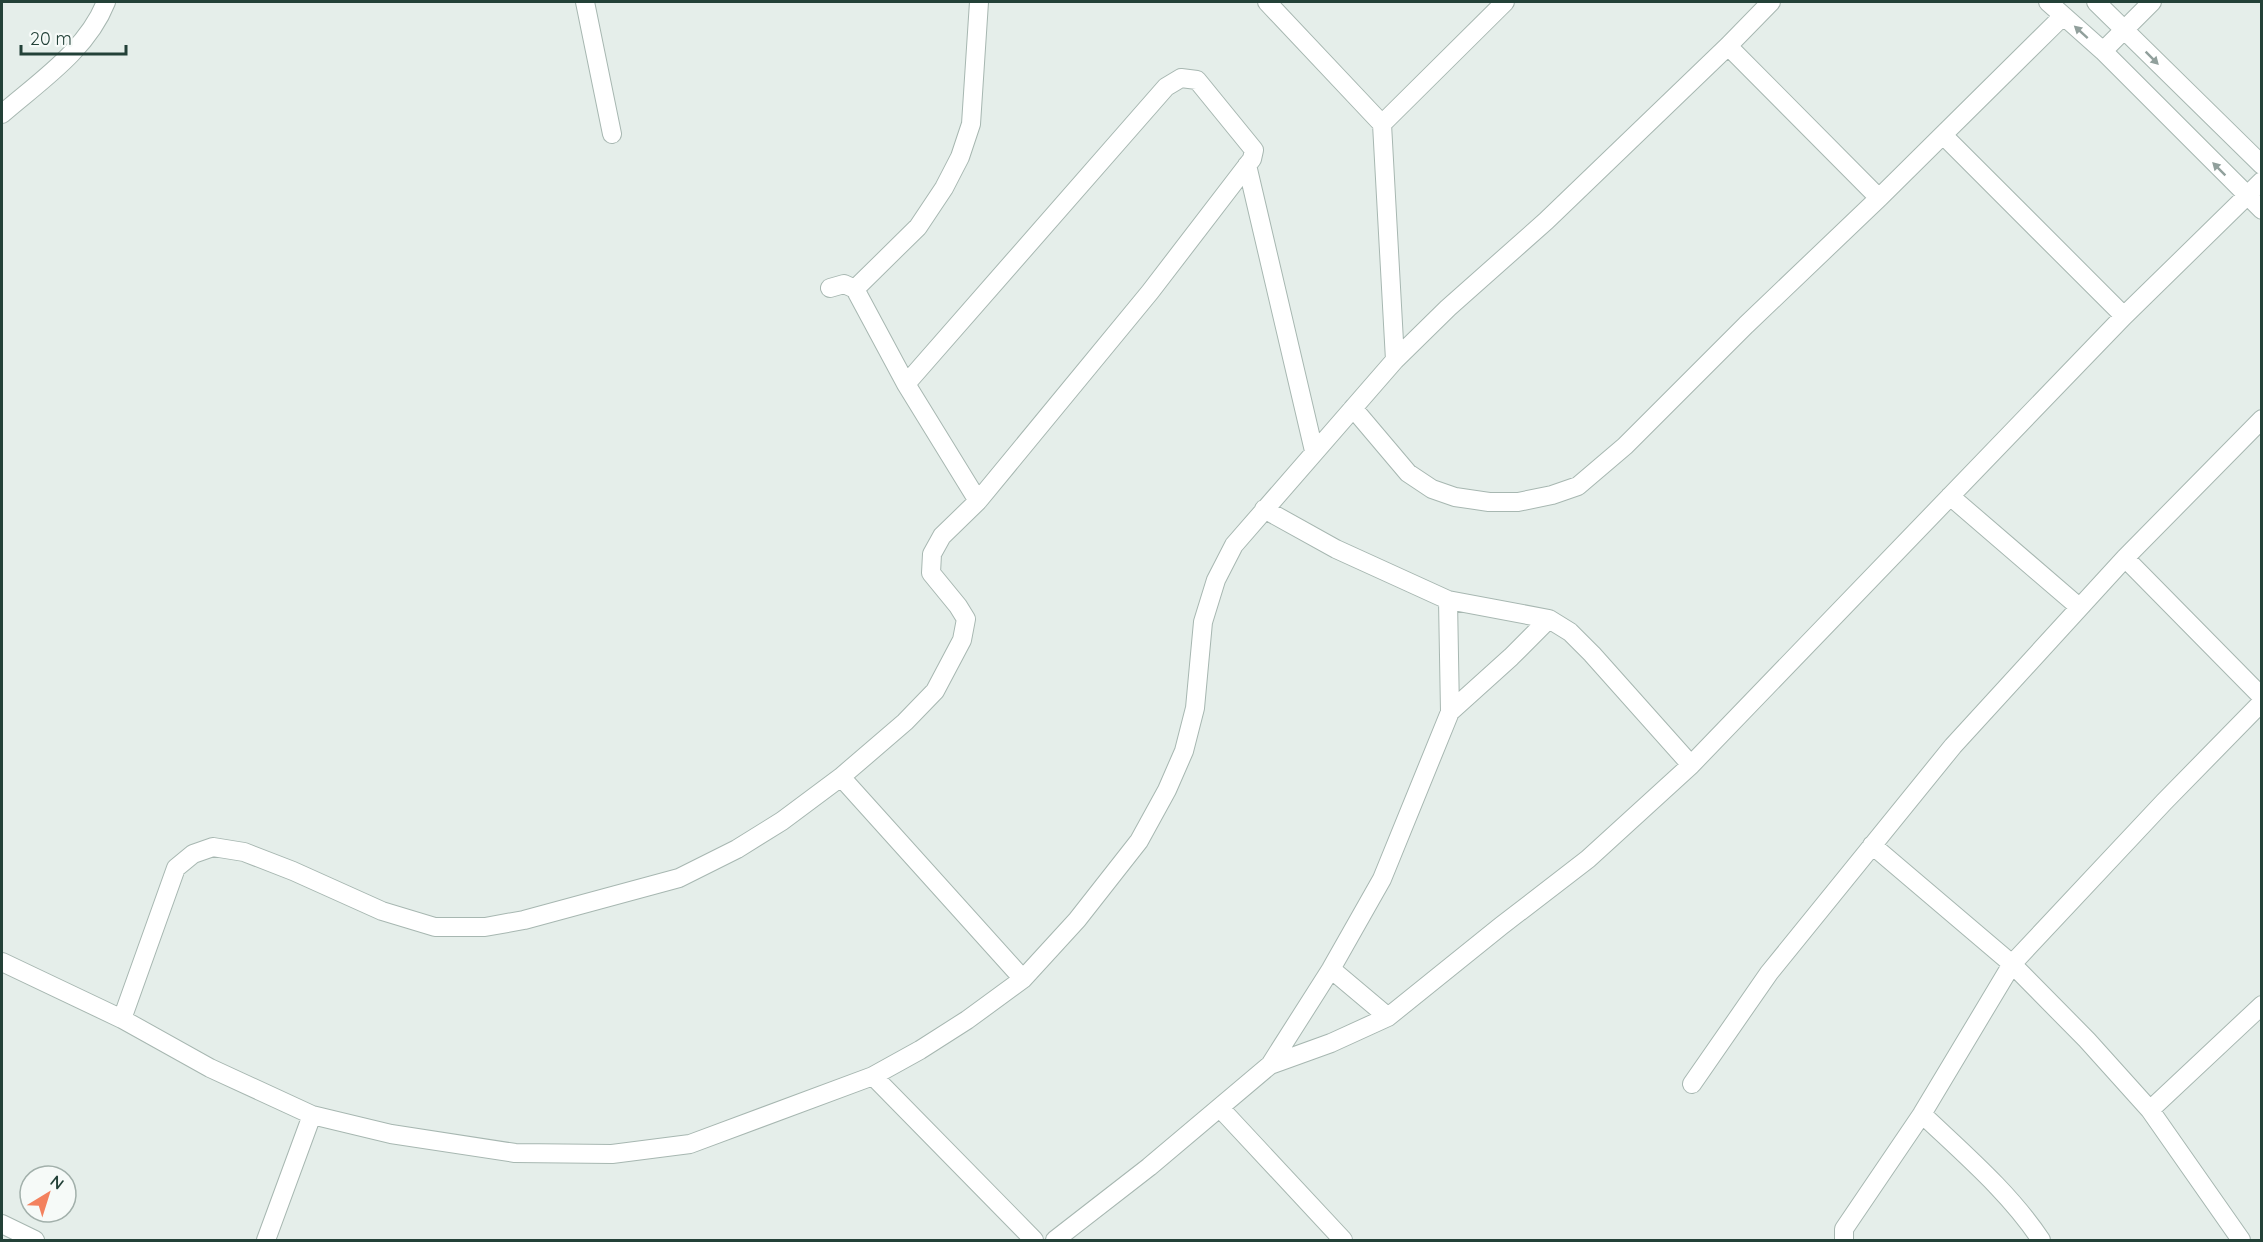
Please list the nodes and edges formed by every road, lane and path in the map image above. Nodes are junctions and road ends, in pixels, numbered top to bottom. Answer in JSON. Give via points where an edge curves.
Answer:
{"nodes":[{"id":1,"x":106,"y":2,"type":"edge"},
{"id":2,"x":585,"y":2,"type":"edge"},
{"id":3,"x":979,"y":2,"type":"edge"},
{"id":4,"x":1267,"y":2,"type":"edge"},
{"id":5,"x":1505,"y":2,"type":"edge"},
{"id":6,"x":1771,"y":2,"type":"edge"},
{"id":7,"x":2048,"y":2,"type":"edge"},
{"id":8,"x":2096,"y":2,"type":"edge"},
{"id":9,"x":2152,"y":2,"type":"edge"},
{"id":10,"x":2063,"y":15,"type":"junction"},
{"id":11,"x":2124,"y":30,"type":"junction"},
{"id":12,"x":1728,"y":46,"type":"junction"},
{"id":13,"x":2103,"y":51,"type":"junction"},
{"id":14,"x":2,"y":114,"type":"edge"},
{"id":15,"x":1382,"y":124,"type":"junction"},
{"id":16,"x":612,"y":134,"type":"dead end"},
{"id":17,"x":1943,"y":135,"type":"junction"},
{"id":18,"x":1247,"y":165,"type":"junction"},
{"id":19,"x":2262,"y":165,"type":"edge"},
{"id":20,"x":2262,"y":181,"type":"edge"},
{"id":21,"x":2247,"y":197,"type":"junction"},
{"id":22,"x":1880,"y":198,"type":"junction"},
{"id":23,"x":2262,"y":210,"type":"edge"},
{"id":24,"x":830,"y":288,"type":"dead end"},
{"id":25,"x":855,"y":289,"type":"junction"},
{"id":26,"x":2124,"y":316,"type":"junction"},
{"id":27,"x":1395,"y":360,"type":"junction"},
{"id":28,"x":906,"y":384,"type":"junction"},
{"id":29,"x":1353,"y":408,"type":"junction"},
{"id":30,"x":2262,"y":419,"type":"edge"},
{"id":31,"x":1314,"y":451,"type":"junction"},
{"id":32,"x":1950,"y":496,"type":"junction"},
{"id":33,"x":978,"y":501,"type":"junction"},
{"id":34,"x":1264,"y":509,"type":"junction"},
{"id":35,"x":2125,"y":558,"type":"junction"},
{"id":36,"x":1448,"y":600,"type":"junction"},
{"id":37,"x":2079,"y":607,"type":"junction"},
{"id":38,"x":1549,"y":619,"type":"junction"},
{"id":39,"x":2262,"y":697,"type":"edge"},
{"id":40,"x":2262,"y":702,"type":"edge"},
{"id":41,"x":1449,"y":712,"type":"junction"},
{"id":42,"x":1691,"y":765,"type":"junction"},
{"id":43,"x":841,"y":777,"type":"junction"},
{"id":44,"x":1872,"y":845,"type":"junction"},
{"id":45,"x":2,"y":962,"type":"edge"},
{"id":46,"x":2012,"y":964,"type":"junction"},
{"id":47,"x":1331,"y":969,"type":"junction"},
{"id":48,"x":1023,"y":979,"type":"junction"},
{"id":49,"x":2262,"y":1005,"type":"edge"},
{"id":50,"x":1388,"y":1017,"type":"junction"},
{"id":51,"x":122,"y":1019,"type":"junction"},
{"id":52,"x":1270,"y":1065,"type":"junction"},
{"id":53,"x":873,"y":1076,"type":"junction"},
{"id":54,"x":1692,"y":1084,"type":"dead end"},
{"id":55,"x":1220,"y":1108,"type":"junction"},
{"id":56,"x":2150,"y":1110,"type":"junction"},
{"id":57,"x":1922,"y":1114,"type":"junction"},
{"id":58,"x":312,"y":1115,"type":"junction"},
{"id":59,"x":2,"y":1224,"type":"edge"},
{"id":60,"x":35,"y":1240,"type":"edge"},
{"id":61,"x":266,"y":1240,"type":"edge"},
{"id":62,"x":1034,"y":1240,"type":"edge"},
{"id":63,"x":1054,"y":1240,"type":"edge"},
{"id":64,"x":1343,"y":1240,"type":"edge"},
{"id":65,"x":1844,"y":1240,"type":"edge"},
{"id":66,"x":2041,"y":1240,"type":"edge"},
{"id":67,"x":2241,"y":1240,"type":"edge"}],
"edges":[{"from":1,"to":14,"type":"street","via":[[75,50]]},
{"from":2,"to":16,"type":"street"},
{"from":3,"to":25,"type":"street","via":[[970,124],[960,157],[918,227]]},
{"from":4,"to":15,"type":"street"},
{"from":5,"to":15,"type":"street"},
{"from":6,"to":12,"type":"street"},
{"from":7,"to":10,"type":"street"},
{"from":8,"to":11,"type":"street"},
{"from":9,"to":11,"type":"street"},
{"from":13,"to":10,"type":"street","one_way":true},
{"from":10,"to":17,"type":"street"},
{"from":11,"to":13,"type":"street"},
{"from":11,"to":19,"type":"street","one_way":true},
{"from":12,"to":22,"type":"street"},
{"from":12,"to":27,"type":"street"},
{"from":21,"to":13,"type":"street","one_way":true},
{"from":15,"to":27,"type":"street"},
{"from":17,"to":22,"type":"street"},
{"from":17,"to":26,"type":"street"},
{"from":18,"to":28,"type":"street","via":[[1254,150],[1197,80],[1181,78],[1166,87]]},
{"from":18,"to":31,"type":"street"},
{"from":18,"to":33,"type":"street","via":[[1150,292]]},
{"from":20,"to":21,"type":"street"},
{"from":21,"to":23,"type":"street"},
{"from":21,"to":26,"type":"street"},
{"from":22,"to":29,"type":"street","via":[[1625,446],[1578,486],[1518,501],[1455,497],[1408,474]]},
{"from":24,"to":25,"type":"street","via":[[844,284]]},
{"from":25,"to":28,"type":"street"},
{"from":26,"to":32,"type":"street"},
{"from":27,"to":29,"type":"street"},
{"from":28,"to":33,"type":"street"},
{"from":29,"to":31,"type":"street"},
{"from":30,"to":35,"type":"street"},
{"from":31,"to":34,"type":"street"},
{"from":32,"to":37,"type":"street"},
{"from":32,"to":42,"type":"street"},
{"from":33,"to":43,"type":"street","via":[[942,536],[932,554],[931,573],[966,619],[962,640],[935,691]]},
{"from":34,"to":36,"type":"street","via":[[1336,549]]},
{"from":34,"to":48,"type":"street","via":[[1234,545],[1216,580],[1203,622],[1195,708],[1184,751],[1167,790],[1139,841],[1077,920]]},
{"from":35,"to":37,"type":"street"},
{"from":35,"to":39,"type":"street"},
{"from":36,"to":38,"type":"street"},
{"from":36,"to":41,"type":"street"},
{"from":37,"to":44,"type":"street","via":[[1953,746]]},
{"from":38,"to":41,"type":"street"},
{"from":38,"to":42,"type":"street","via":[[1570,632],[1592,654]]},
{"from":40,"to":46,"type":"street"},
{"from":41,"to":47,"type":"street","via":[[1382,879]]},
{"from":42,"to":50,"type":"street","via":[[1588,859]]},
{"from":43,"to":48,"type":"street"},
{"from":43,"to":51,"type":"street","via":[[755,838],[680,878],[485,927],[435,927],[382,911],[244,852],[213,847],[193,854],[176,868]]},
{"from":44,"to":46,"type":"street"},
{"from":44,"to":54,"type":"street","via":[[1769,973]]},
{"from":45,"to":51,"type":"street"},
{"from":46,"to":56,"type":"street"},
{"from":46,"to":57,"type":"street"},
{"from":47,"to":50,"type":"street"},
{"from":47,"to":52,"type":"street"},
{"from":48,"to":53,"type":"street","via":[[968,1020]]},
{"from":49,"to":56,"type":"street"},
{"from":50,"to":52,"type":"street"},
{"from":51,"to":58,"type":"street","via":[[210,1068]]},
{"from":52,"to":55,"type":"street"},
{"from":53,"to":58,"type":"street","via":[[690,1144],[612,1154],[515,1153],[391,1134]]},
{"from":53,"to":62,"type":"street"},
{"from":55,"to":63,"type":"street"},
{"from":55,"to":64,"type":"street"},
{"from":56,"to":67,"type":"street"},
{"from":57,"to":65,"type":"street","via":[[1844,1229]]},
{"from":57,"to":66,"type":"street","via":[[1996,1184]]},
{"from":58,"to":61,"type":"street"},
{"from":59,"to":60,"type":"street"}]}
